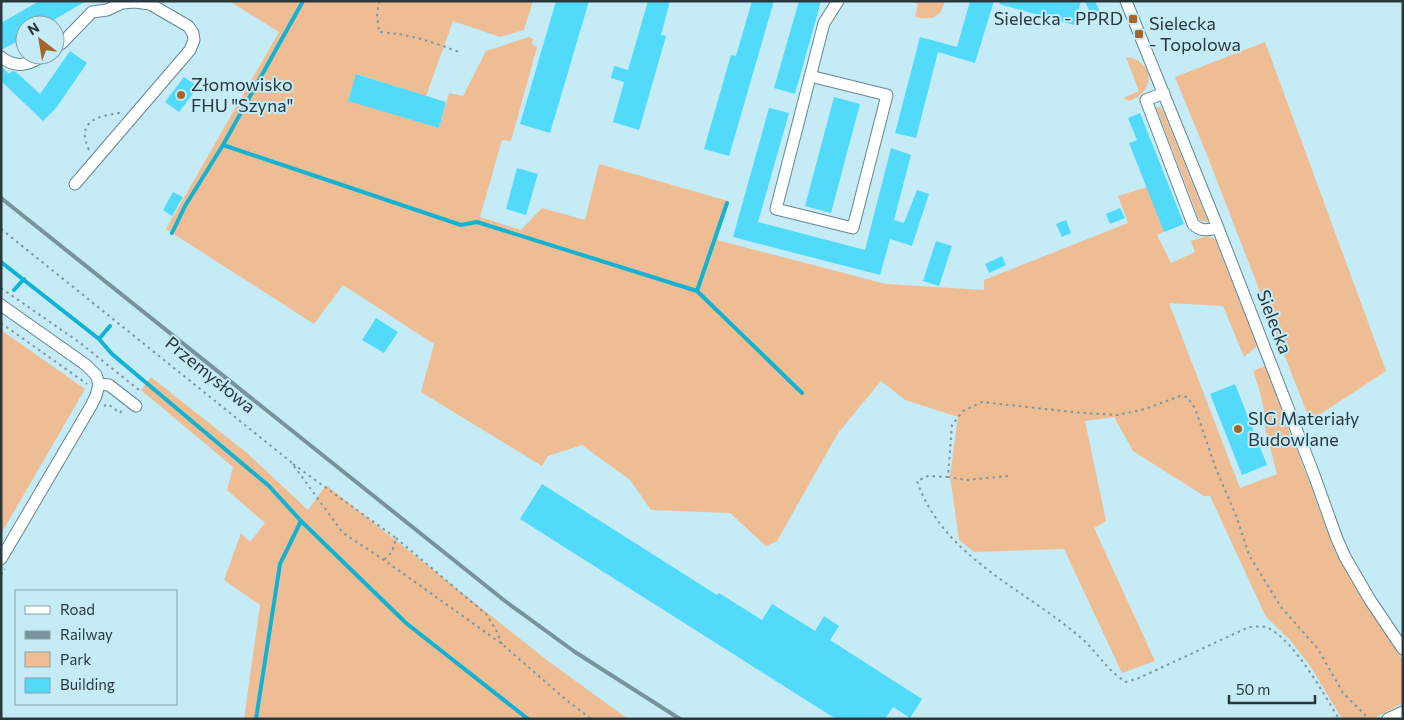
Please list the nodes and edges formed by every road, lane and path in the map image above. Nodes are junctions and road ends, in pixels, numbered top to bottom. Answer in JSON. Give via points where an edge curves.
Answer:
{"nodes":[{"id":1,"x":379,"y":1,"type":"edge"},
{"id":2,"x":838,"y":1,"type":"edge"},
{"id":3,"x":1126,"y":1,"type":"edge"},
{"id":4,"x":65,"y":40,"type":"edge"},
{"id":5,"x":459,"y":52,"type":"dead end"},
{"id":6,"x":1,"y":57,"type":"edge"},
{"id":7,"x":15,"y":64,"type":"edge"},
{"id":8,"x":810,"y":76,"type":"junction"},
{"id":9,"x":1164,"y":94,"type":"junction"},
{"id":10,"x":134,"y":115,"type":"junction"},
{"id":11,"x":94,"y":162,"type":"junction"},
{"id":12,"x":75,"y":184,"type":"dead end"},
{"id":13,"x":1,"y":228,"type":"edge"},
{"id":14,"x":1218,"y":228,"type":"junction"},
{"id":15,"x":1,"y":288,"type":"edge"},
{"id":16,"x":1,"y":305,"type":"edge"},
{"id":17,"x":1,"y":323,"type":"edge"},
{"id":18,"x":94,"y":385,"type":"junction"},
{"id":19,"x":133,"y":404,"type":"junction"},
{"id":20,"x":102,"y":407,"type":"dead end"},
{"id":21,"x":291,"y":462,"type":"junction"},
{"id":22,"x":1008,"y":476,"type":"dead end"},
{"id":23,"x":948,"y":477,"type":"junction"},
{"id":24,"x":396,"y":538,"type":"junction"},
{"id":25,"x":1,"y":559,"type":"edge"},
{"id":26,"x":384,"y":560,"type":"junction"},
{"id":27,"x":502,"y":644,"type":"junction"},
{"id":28,"x":1403,"y":649,"type":"edge"},
{"id":29,"x":1403,"y":712,"type":"edge"},
{"id":30,"x":592,"y":719,"type":"edge"},
{"id":31,"x":1339,"y":719,"type":"edge"},
{"id":32,"x":1369,"y":719,"type":"edge"},
{"id":33,"x":1388,"y":719,"type":"edge"}],
"edges":[{"from":1,"to":5,"type":"path","via":[[379,32],[403,34]]},
{"from":2,"to":8,"type":"street","via":[[824,23]]},
{"from":3,"to":9,"type":"street","name":"Sielecka"},
{"from":4,"to":10,"type":"street","via":[[92,12],[122,3],[150,4],[188,26],[194,40],[190,50]]},
{"from":6,"to":7,"type":"street"},
{"from":8,"to":8,"type":"street","via":[[776,209],[853,228],[887,95]]},
{"from":9,"to":14,"type":"street","name":"Sielecka"},
{"from":9,"to":14,"type":"street","via":[[1146,100],[1193,224],[1198,229]]},
{"from":10,"to":11,"type":"street"},
{"from":10,"to":11,"type":"path","via":[[122,112],[106,114],[86,126],[84,141]]},
{"from":11,"to":12,"type":"street"},
{"from":13,"to":21,"type":"path","name":"Przemysłowa"},
{"from":14,"to":28,"type":"street","name":"Sielecka","via":[[1340,545],[1370,600]]},
{"from":15,"to":19,"type":"path","via":[[79,342],[139,390]]},
{"from":16,"to":18,"type":"street","via":[[86,365],[96,375]]},
{"from":17,"to":18,"type":"path"},
{"from":18,"to":19,"type":"street","via":[[109,385]]},
{"from":18,"to":25,"type":"street","via":[[94,401]]},
{"from":19,"to":20,"type":"path","via":[[120,413],[108,404]]},
{"from":21,"to":24,"type":"path"},
{"from":21,"to":26,"type":"path","name":"Przemysłowa","via":[[343,533]]},
{"from":22,"to":23,"type":"path","via":[[966,480]]},
{"from":23,"to":31,"type":"path","via":[[928,476],[917,481],[923,498],[947,534],[970,557],[1080,638],[1114,674],[1126,682],[1249,627],[1267,626],[1286,641]]},
{"from":23,"to":32,"type":"path","via":[[952,425],[963,411],[982,402],[1118,414],[1145,409],[1180,396],[1187,397],[1195,408],[1249,555],[1281,607],[1318,649],[1343,693]]},
{"from":24,"to":26,"type":"path","via":[[392,552]]},
{"from":24,"to":27,"type":"path","via":[[486,614]]},
{"from":26,"to":27,"type":"path","name":"Przemysłowa"},
{"from":27,"to":30,"type":"path","name":"Przemysłowa"},
{"from":29,"to":33,"type":"street"}]}
